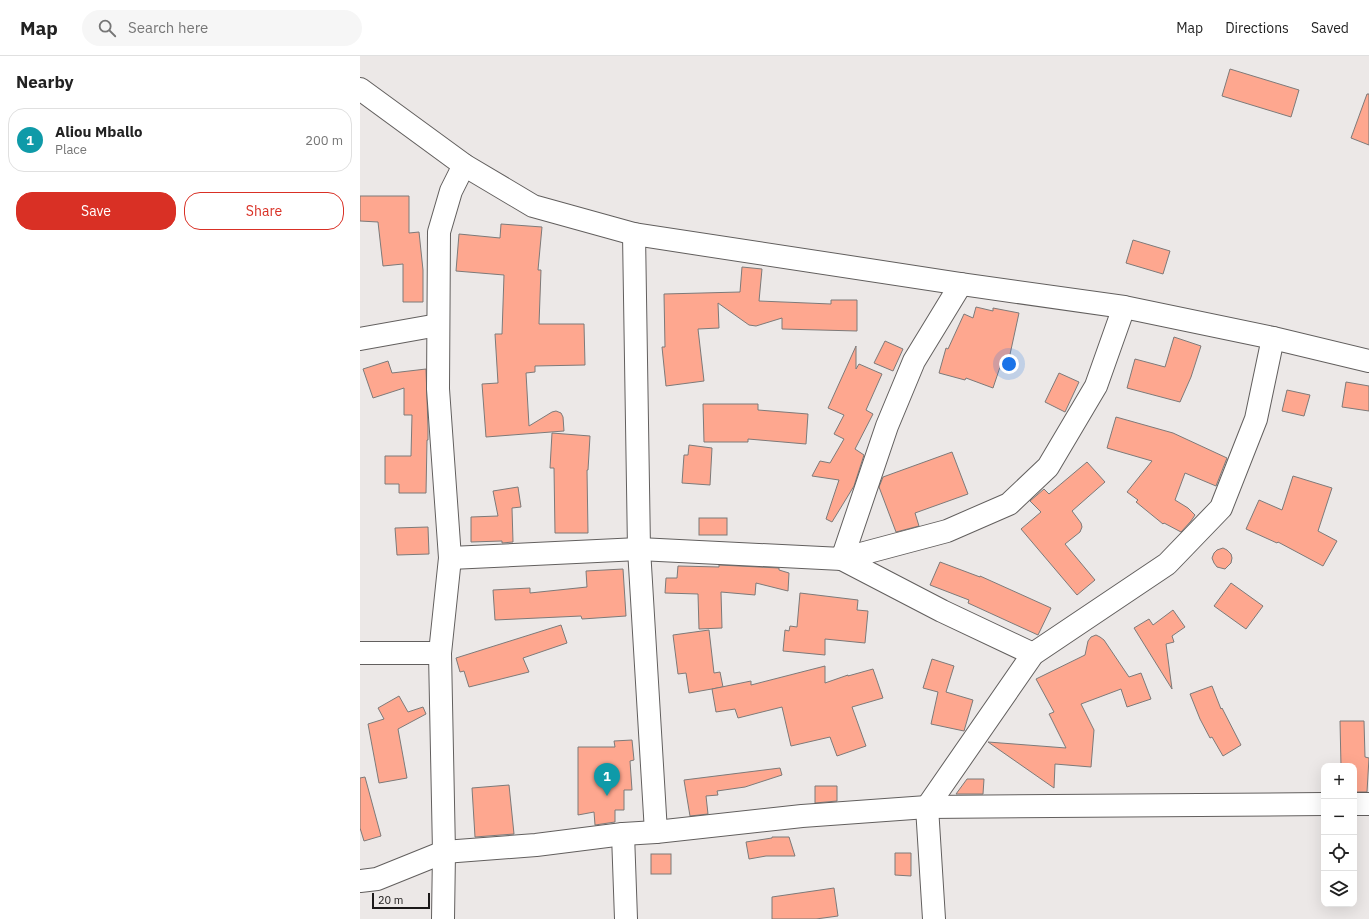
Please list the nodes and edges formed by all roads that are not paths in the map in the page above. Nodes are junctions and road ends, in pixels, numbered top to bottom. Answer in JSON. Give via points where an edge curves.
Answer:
{"nodes":[{"id":1,"x":360,"y":89,"type":"edge"},
{"id":2,"x":464,"y":165,"type":"junction"},
{"id":3,"x":634,"y":234,"type":"junction"},
{"id":4,"x":961,"y":284,"type":"junction"},
{"id":5,"x":1124,"y":307,"type":"junction"},
{"id":6,"x":438,"y":325,"type":"junction"},
{"id":7,"x":1273,"y":338,"type":"junction"},
{"id":8,"x":360,"y":339,"type":"edge"},
{"id":9,"x":1369,"y":361,"type":"edge"},
{"id":10,"x":639,"y":549,"type":"junction"},
{"id":11,"x":450,"y":558,"type":"junction"},
{"id":12,"x":842,"y":559,"type":"junction"},
{"id":13,"x":360,"y":653,"type":"edge"},
{"id":14,"x":440,"y":653,"type":"junction"},
{"id":15,"x":1033,"y":654,"type":"junction"},
{"id":16,"x":1321,"y":804,"type":"edge"},
{"id":17,"x":1357,"y":804,"type":"edge"},
{"id":18,"x":1369,"y":804,"type":"edge"},
{"id":19,"x":927,"y":807,"type":"junction"},
{"id":20,"x":656,"y":832,"type":"junction"},
{"id":21,"x":623,"y":834,"type":"junction"},
{"id":22,"x":444,"y":852,"type":"junction"},
{"id":23,"x":360,"y":881,"type":"edge"},
{"id":24,"x":443,"y":919,"type":"edge"},
{"id":25,"x":626,"y":919,"type":"edge"},
{"id":26,"x":934,"y":919,"type":"edge"}],
"edges":[{"from":1,"to":2,"type":"street"},
{"from":2,"to":3,"type":"street","via":[[533,206]]},
{"from":2,"to":6,"type":"street","via":[[451,191],[439,232]]},
{"from":3,"to":4,"type":"street"},
{"from":3,"to":10,"type":"street"},
{"from":4,"to":5,"type":"street"},
{"from":4,"to":12,"type":"street","via":[[914,361],[887,426]]},
{"from":5,"to":7,"type":"street"},
{"from":5,"to":12,"type":"street","via":[[1096,386],[1088,400],[1048,467],[1009,504],[947,531]]},
{"from":6,"to":8,"type":"street"},
{"from":6,"to":11,"type":"street","via":[[438,389]]},
{"from":7,"to":9,"type":"street"},
{"from":7,"to":15,"type":"street","via":[[1256,419],[1221,508],[1167,564]]},
{"from":10,"to":11,"type":"street"},
{"from":10,"to":12,"type":"street"},
{"from":10,"to":20,"type":"street"},
{"from":11,"to":14,"type":"street"},
{"from":12,"to":15,"type":"street","via":[[942,612]]},
{"from":13,"to":14,"type":"street"},
{"from":14,"to":22,"type":"street"},
{"from":15,"to":19,"type":"street"},
{"from":16,"to":19,"type":"street"},
{"from":17,"to":18,"type":"street"},
{"from":19,"to":20,"type":"street","via":[[802,816]]},
{"from":19,"to":26,"type":"street"},
{"from":20,"to":21,"type":"street"},
{"from":21,"to":22,"type":"street","via":[[536,845]]},
{"from":21,"to":25,"type":"street"},
{"from":22,"to":23,"type":"street","via":[[377,879]]},
{"from":22,"to":24,"type":"street"}]}
